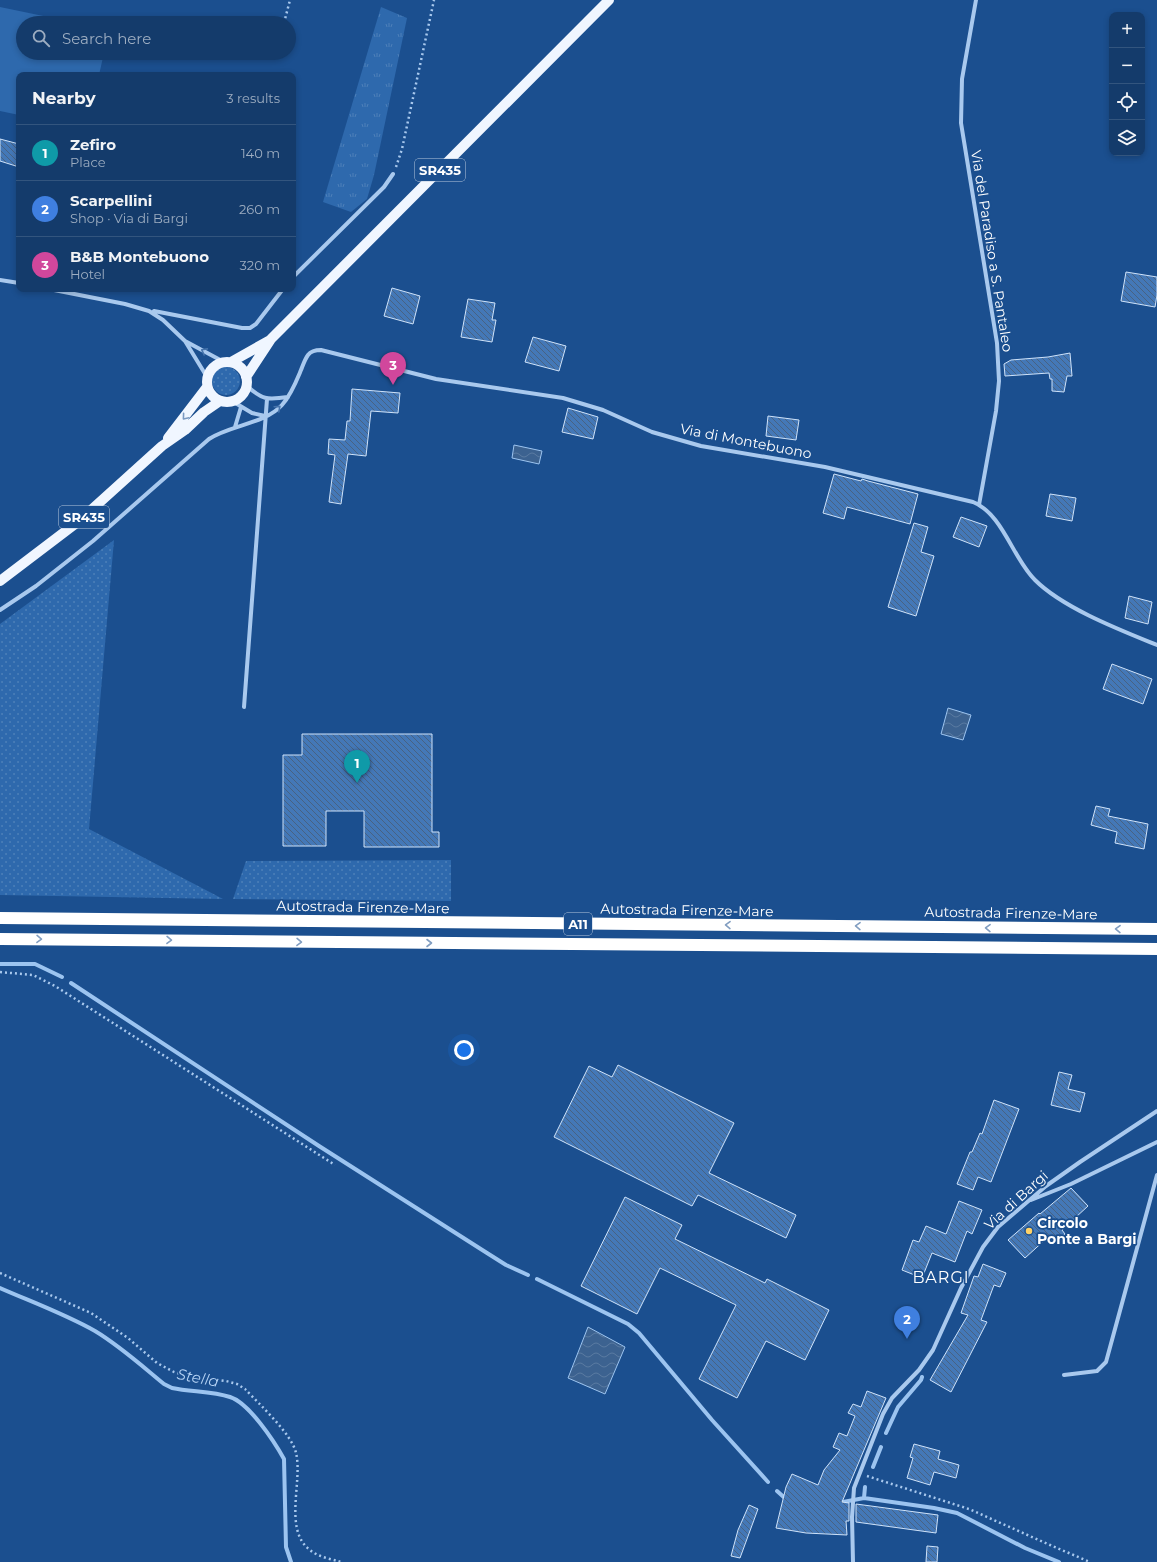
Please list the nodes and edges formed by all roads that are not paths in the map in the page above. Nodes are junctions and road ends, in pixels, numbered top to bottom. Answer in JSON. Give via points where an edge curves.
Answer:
{"nodes":[{"id":1,"x":609,"y":0,"type":"edge"},
{"id":2,"x":976,"y":0,"type":"edge"},
{"id":3,"x":393,"y":174,"type":"road end"},
{"id":4,"x":296,"y":274,"type":"edge"},
{"id":5,"x":0,"y":280,"type":"edge"},
{"id":6,"x":16,"y":283,"type":"edge"},
{"id":7,"x":64,"y":292,"type":"edge"},
{"id":8,"x":281,"y":292,"type":"edge"},
{"id":9,"x":149,"y":311,"type":"junction"},
{"id":10,"x":271,"y":339,"type":"junction"},
{"id":11,"x":184,"y":341,"type":"junction"},
{"id":12,"x":227,"y":362,"type":"junction"},
{"id":13,"x":246,"y":381,"type":"junction"},
{"id":14,"x":207,"y":382,"type":"junction"},
{"id":15,"x":288,"y":397,"type":"junction"},
{"id":16,"x":267,"y":399,"type":"junction"},
{"id":17,"x":220,"y":400,"type":"junction"},
{"id":18,"x":232,"y":401,"type":"junction"},
{"id":19,"x":241,"y":407,"type":"junction"},
{"id":20,"x":266,"y":416,"type":"junction"},
{"id":21,"x":235,"y":427,"type":"junction"},
{"id":22,"x":162,"y":446,"type":"junction"},
{"id":23,"x":979,"y":504,"type":"junction"},
{"id":24,"x":0,"y":581,"type":"edge"},
{"id":25,"x":0,"y":610,"type":"edge"},
{"id":26,"x":1157,"y":645,"type":"edge"},
{"id":27,"x":244,"y":707,"type":"dead end"},
{"id":28,"x":0,"y":918,"type":"edge"},
{"id":29,"x":1157,"y":929,"type":"edge"},
{"id":30,"x":0,"y":939,"type":"edge"},
{"id":31,"x":1157,"y":949,"type":"edge"},
{"id":32,"x":1157,"y":1112,"type":"edge"},
{"id":33,"x":1157,"y":1142,"type":"edge"},
{"id":34,"x":1157,"y":1175,"type":"edge"},
{"id":35,"x":1027,"y":1202,"type":"junction"},
{"id":36,"x":1064,"y":1375,"type":"dead end"},
{"id":37,"x":853,"y":1562,"type":"edge"}],
"edges":[{"from":1,"to":10,"type":"main road","number":"SR435"},
{"from":2,"to":23,"type":"street","name":"Via del Paradiso a S. Pantaleo","via":[[962,79],[961,123],[997,343],[999,381]]},
{"from":3,"to":4,"type":"street","via":[[384,187]]},
{"from":5,"to":6,"type":"street"},
{"from":7,"to":9,"type":"street"},
{"from":8,"to":9,"type":"street","via":[[250,328]]},
{"from":9,"to":11,"type":"street","via":[[163,320]]},
{"from":10,"to":12,"type":"main road"},
{"from":10,"to":13,"type":"main road"},
{"from":12,"to":11,"type":"street","one_way":true},
{"from":11,"to":14,"type":"street"},
{"from":12,"to":13,"type":"main road","via":[[241,368]]},
{"from":12,"to":14,"type":"main road","number":"SR435","via":[[213,367]]},
{"from":13,"to":16,"type":"street","via":[[258,395]]},
{"from":13,"to":18,"type":"main road","via":[[240,397]]},
{"from":14,"to":17,"type":"main road","via":[[213,397]]},
{"from":14,"to":22,"type":"main road","number":"SR435","one_way":true},
{"from":15,"to":16,"type":"street"},
{"from":20,"to":15,"type":"street","name":"Via di Montebuono","one_way":true,"via":[[277,410]]},
{"from":15,"to":23,"type":"street","name":"Via di Montebuono","via":[[307,356],[316,350],[322,350],[436,379],[563,398],[603,410],[652,432],[701,446],[825,467]]},
{"from":16,"to":20,"type":"street"},
{"from":17,"to":18,"type":"main road"},
{"from":17,"to":22,"type":"main road","number":"SR435"},
{"from":18,"to":19,"type":"street"},
{"from":19,"to":20,"type":"street"},
{"from":19,"to":21,"type":"street"},
{"from":20,"to":21,"type":"street","name":"Via di Montebuono"},
{"from":20,"to":27,"type":"street"},
{"from":21,"to":25,"type":"street","name":"Via di Montebuono","via":[[209,439],[93,541],[36,586]]},
{"from":22,"to":24,"type":"main road","number":"SR435","via":[[79,521]]},
{"from":23,"to":26,"type":"street","name":"Via di Montebuono","via":[[992,515],[1034,580],[1066,602]]},
{"from":29,"to":28,"type":"highway","name":"Autostrada Firenze-Mare","number":"A11","one_way":true},
{"from":30,"to":31,"type":"highway","number":"A11","one_way":true},
{"from":32,"to":35,"type":"street","name":"Via di Bargi","via":[[1080,1162]]},
{"from":33,"to":35,"type":"street","via":[[1071,1184]]},
{"from":34,"to":36,"type":"street","via":[[1106,1362],[1097,1371]]},
{"from":35,"to":37,"type":"street","name":"Via di Bargi","via":[[998,1227],[983,1247],[933,1350],[920,1370],[887,1406],[854,1488]]}]}
